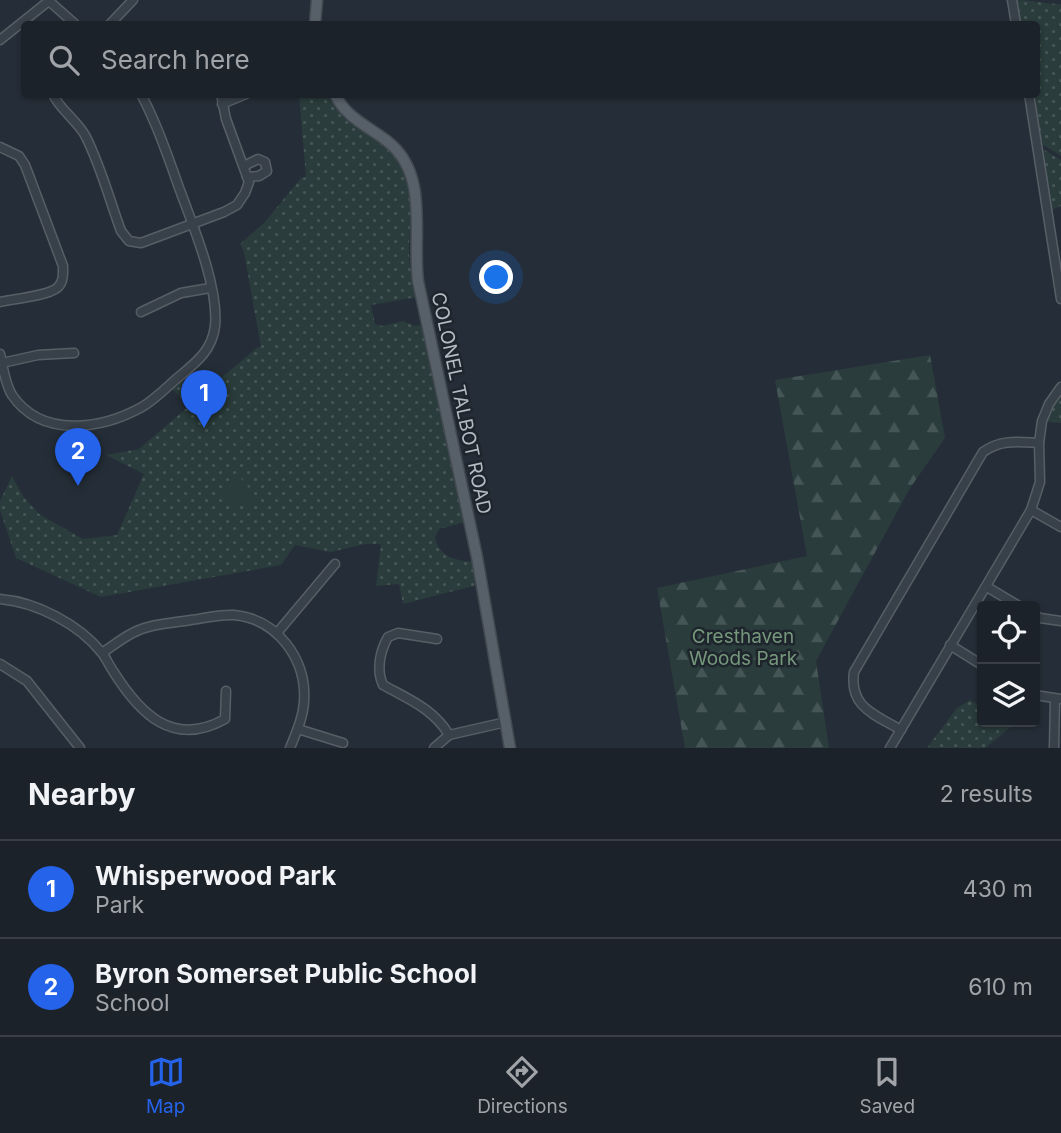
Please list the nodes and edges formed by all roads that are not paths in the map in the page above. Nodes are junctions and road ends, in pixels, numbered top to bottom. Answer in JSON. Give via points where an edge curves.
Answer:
{"nodes":[{"id":1,"x":133,"y":0,"type":"edge"},
{"id":2,"x":317,"y":0,"type":"edge"},
{"id":3,"x":1012,"y":0,"type":"edge"},
{"id":4,"x":50,"y":1,"type":"edge"},
{"id":5,"x":24,"y":21,"type":"edge"},
{"id":6,"x":72,"y":21,"type":"edge"},
{"id":7,"x":113,"y":21,"type":"edge"},
{"id":8,"x":315,"y":21,"type":"edge"},
{"id":9,"x":1016,"y":21,"type":"edge"},
{"id":10,"x":21,"y":23,"type":"edge"},
{"id":11,"x":0,"y":39,"type":"edge"},
{"id":12,"x":54,"y":98,"type":"edge"},
{"id":13,"x":143,"y":98,"type":"edge"},
{"id":14,"x":338,"y":98,"type":"edge"},
{"id":15,"x":1030,"y":98,"type":"edge"},
{"id":16,"x":222,"y":99,"type":"edge"},
{"id":17,"x":0,"y":147,"type":"edge"},
{"id":18,"x":244,"y":166,"type":"junction"},
{"id":19,"x":247,"y":177,"type":"junction"},
{"id":20,"x":192,"y":223,"type":"junction"},
{"id":21,"x":210,"y":288,"type":"junction"},
{"id":22,"x":1061,"y":299,"type":"edge"},
{"id":23,"x":0,"y":302,"type":"edge"},
{"id":24,"x":141,"y":312,"type":"dead end"},
{"id":25,"x":74,"y":353,"type":"dead end"},
{"id":26,"x":1,"y":359,"type":"edge"},
{"id":27,"x":1061,"y":387,"type":"edge"},
{"id":28,"x":1039,"y":443,"type":"junction"},
{"id":29,"x":1031,"y":510,"type":"junction"},
{"id":30,"x":1061,"y":527,"type":"edge"},
{"id":31,"x":335,"y":564,"type":"dead end"},
{"id":32,"x":987,"y":587,"type":"junction"},
{"id":33,"x":0,"y":599,"type":"edge"},
{"id":34,"x":1011,"y":601,"type":"edge"},
{"id":35,"x":1040,"y":617,"type":"edge"},
{"id":36,"x":1061,"y":621,"type":"edge"},
{"id":37,"x":277,"y":633,"type":"junction"},
{"id":38,"x":437,"y":639,"type":"dead end"},
{"id":39,"x":950,"y":645,"type":"junction"},
{"id":40,"x":102,"y":653,"type":"junction"},
{"id":41,"x":0,"y":664,"type":"edge"},
{"id":42,"x":980,"y":664,"type":"edge"},
{"id":43,"x":226,"y":691,"type":"dead end"},
{"id":44,"x":1040,"y":696,"type":"edge"},
{"id":45,"x":1058,"y":699,"type":"edge"},
{"id":46,"x":506,"y":722,"type":"junction"},
{"id":47,"x":298,"y":729,"type":"junction"},
{"id":48,"x":901,"y":730,"type":"junction"},
{"id":49,"x":449,"y":735,"type":"junction"},
{"id":50,"x":166,"y":736,"type":"dead end"},
{"id":51,"x":192,"y":740,"type":"dead end"},
{"id":52,"x":343,"y":743,"type":"dead end"},
{"id":53,"x":79,"y":748,"type":"edge"},
{"id":54,"x":290,"y":748,"type":"edge"},
{"id":55,"x":434,"y":748,"type":"edge"},
{"id":56,"x":510,"y":748,"type":"edge"},
{"id":57,"x":890,"y":748,"type":"edge"},
{"id":58,"x":1054,"y":748,"type":"edge"}],
"edges":[{"from":1,"to":7,"type":"street"},
{"from":2,"to":8,"type":"main road"},
{"from":3,"to":9,"type":"street"},
{"from":4,"to":5,"type":"street"},
{"from":4,"to":6,"type":"street"},
{"from":10,"to":11,"type":"street"},
{"from":12,"to":20,"type":"street","via":[[86,138],[121,231],[129,240],[141,243]]},
{"from":13,"to":20,"type":"street"},
{"from":14,"to":46,"type":"main road","name":"COLONEL TALBOT ROAD","via":[[354,117],[389,142],[412,177],[417,201],[418,281],[477,557]]},
{"from":15,"to":22,"type":"street"},
{"from":16,"to":18,"type":"street"},
{"from":17,"to":23,"type":"street","via":[[19,156],[24,165],[64,277],[57,288]]},
{"from":18,"to":19,"type":"street"},
{"from":18,"to":19,"type":"street","via":[[258,159],[265,163],[267,171]]},
{"from":19,"to":20,"type":"street","via":[[249,182],[237,205]]},
{"from":20,"to":21,"type":"street"},
{"from":21,"to":24,"type":"street","via":[[181,293]]},
{"from":21,"to":26,"type":"street","via":[[215,327],[203,357],[145,405],[124,416],[84,425],[39,419],[13,396]]},
{"from":25,"to":26,"type":"street"},
{"from":27,"to":28,"type":"street","via":[[1045,413]]},
{"from":28,"to":29,"type":"street","via":[[1040,482]]},
{"from":28,"to":48,"type":"street","via":[[1005,442],[984,452],[854,671],[852,685],[862,706]]},
{"from":29,"to":30,"type":"street"},
{"from":29,"to":32,"type":"street"},
{"from":31,"to":37,"type":"street"},
{"from":32,"to":34,"type":"street"},
{"from":32,"to":39,"type":"street"},
{"from":33,"to":40,"type":"street","via":[[45,610],[77,629]]},
{"from":35,"to":36,"type":"street"},
{"from":37,"to":40,"type":"street","via":[[249,617],[231,615],[138,630]]},
{"from":37,"to":47,"type":"street","via":[[301,669],[304,699]]},
{"from":38,"to":49,"type":"street","via":[[398,633],[388,637],[379,673],[383,685],[425,708]]},
{"from":39,"to":42,"type":"street"},
{"from":39,"to":48,"type":"street"},
{"from":40,"to":50,"type":"street","via":[[138,708]]},
{"from":41,"to":53,"type":"street","via":[[27,681]]},
{"from":43,"to":51,"type":"street","via":[[225,719],[209,734]]},
{"from":44,"to":45,"type":"street"},
{"from":45,"to":58,"type":"street"},
{"from":46,"to":49,"type":"street"},
{"from":46,"to":56,"type":"main road","name":"COLONEL TALBOT ROAD"},
{"from":47,"to":52,"type":"street"},
{"from":47,"to":54,"type":"street"},
{"from":48,"to":57,"type":"street"},
{"from":49,"to":55,"type":"street"}]}
